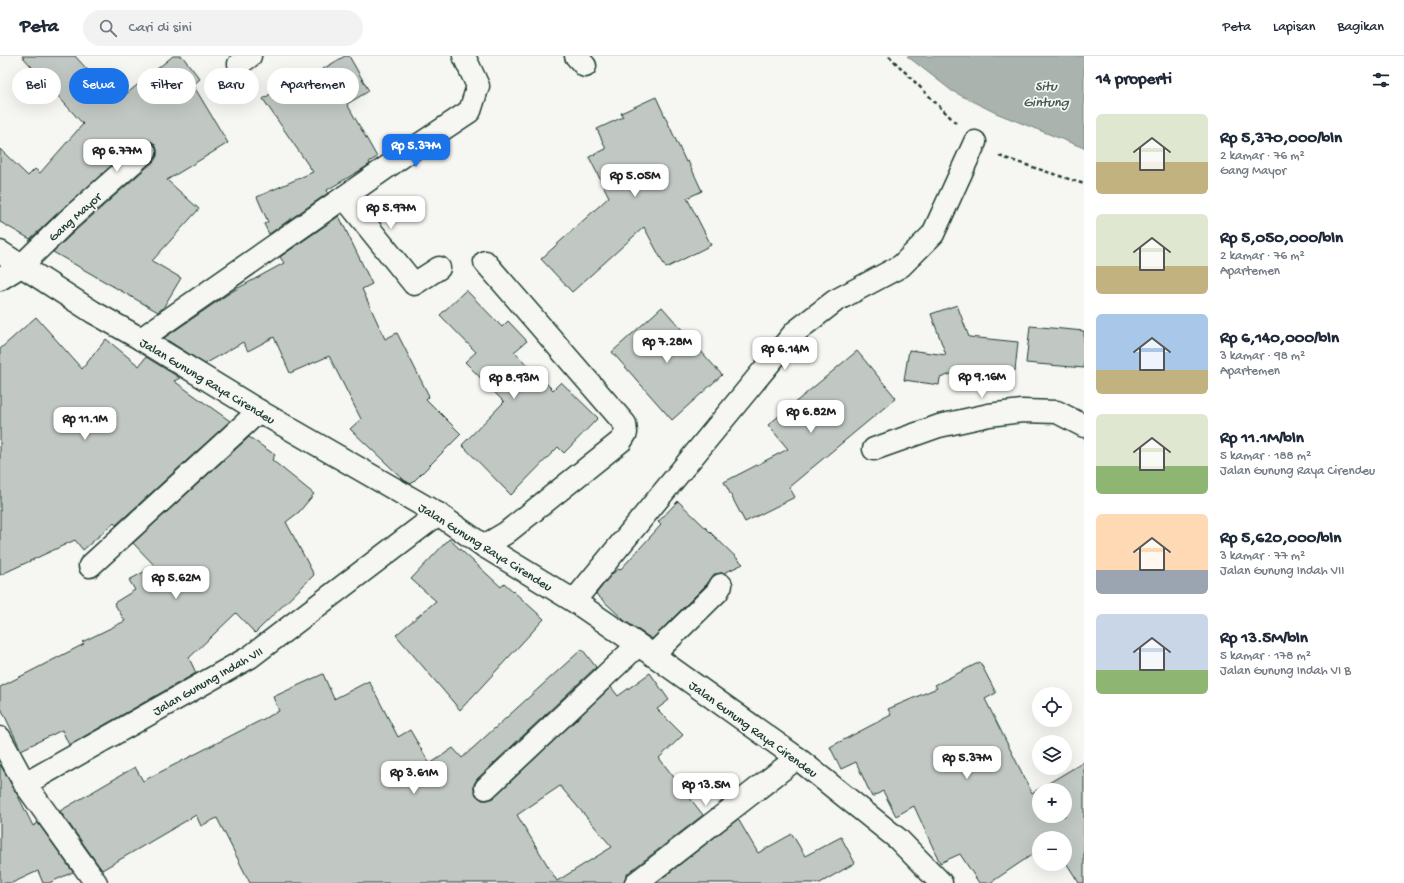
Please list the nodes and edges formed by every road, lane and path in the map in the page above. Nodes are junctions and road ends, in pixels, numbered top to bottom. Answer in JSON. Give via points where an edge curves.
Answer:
{"nodes":[{"id":1,"x":464,"y":56,"type":"edge"},
{"id":2,"x":975,"y":142,"type":"dead end"},
{"id":3,"x":145,"y":152,"type":"dead end"},
{"id":4,"x":344,"y":197,"type":"junction"},
{"id":5,"x":0,"y":252,"type":"edge"},
{"id":6,"x":485,"y":262,"type":"dead end"},
{"id":7,"x":21,"y":266,"type":"junction"},
{"id":8,"x":438,"y":268,"type":"dead end"},
{"id":9,"x":0,"y":279,"type":"edge"},
{"id":10,"x":141,"y":339,"type":"junction"},
{"id":11,"x":259,"y":411,"type":"junction"},
{"id":12,"x":1084,"y":426,"type":"edge"},
{"id":13,"x":874,"y":449,"type":"dead end"},
{"id":14,"x":438,"y":514,"type":"junction"},
{"id":15,"x":484,"y":546,"type":"junction"},
{"id":16,"x":90,"y":566,"type":"dead end"},
{"id":17,"x":721,"y":585,"type":"dead end"},
{"id":18,"x":574,"y":601,"type":"junction"},
{"id":19,"x":646,"y":650,"type":"junction"},
{"id":20,"x":0,"y":738,"type":"edge"},
{"id":21,"x":797,"y":758,"type":"junction"},
{"id":22,"x":25,"y":784,"type":"junction"},
{"id":23,"x":486,"y":788,"type":"dead end"},
{"id":24,"x":96,"y":883,"type":"edge"},
{"id":25,"x":636,"y":883,"type":"edge"},
{"id":26,"x":941,"y":883,"type":"edge"}],
"edges":[{"from":1,"to":4,"type":"street","via":[[478,86],[470,111]]},
{"from":2,"to":18,"type":"street","via":[[933,234],[901,266],[834,301],[795,332]]},
{"from":3,"to":7,"type":"street","name":"Gang Mayor"},
{"from":4,"to":8,"type":"street","via":[[414,284]]},
{"from":4,"to":10,"type":"street"},
{"from":5,"to":7,"type":"street","name":"Jalan Gunung Raya Cirendeu"},
{"from":6,"to":15,"type":"street","via":[[625,424],[626,434],[621,441],[506,533]]},
{"from":7,"to":9,"type":"street","name":"Gang Mayor"},
{"from":7,"to":10,"type":"street","name":"Jalan Gunung Raya Cirendeu","via":[[92,312]]},
{"from":10,"to":11,"type":"street","name":"Jalan Gunung Raya Cirendeu"},
{"from":11,"to":14,"type":"street","name":"Jalan Gunung Raya Cirendeu"},
{"from":11,"to":16,"type":"street"},
{"from":12,"to":13,"type":"street","via":[[1057,412],[1022,411],[939,426]]},
{"from":14,"to":15,"type":"street","name":"Jalan Gunung Raya Cirendeu"},
{"from":14,"to":22,"type":"street","name":"Jalan Gunung Indah VII","via":[[250,657]]},
{"from":15,"to":18,"type":"street","name":"Jalan Gunung Raya Cirendeu"},
{"from":17,"to":19,"type":"street","via":[[717,592]]},
{"from":18,"to":19,"type":"street","name":"Jalan Gunung Raya Cirendeu"},
{"from":19,"to":21,"type":"street","name":"Jalan Gunung Raya Cirendeu"},
{"from":19,"to":23,"type":"street"},
{"from":20,"to":22,"type":"street"},
{"from":21,"to":25,"type":"street"},
{"from":21,"to":26,"type":"street","name":"Jalan Gunung Raya Cirendeu","via":[[898,839]]},
{"from":22,"to":24,"type":"street"}]}
